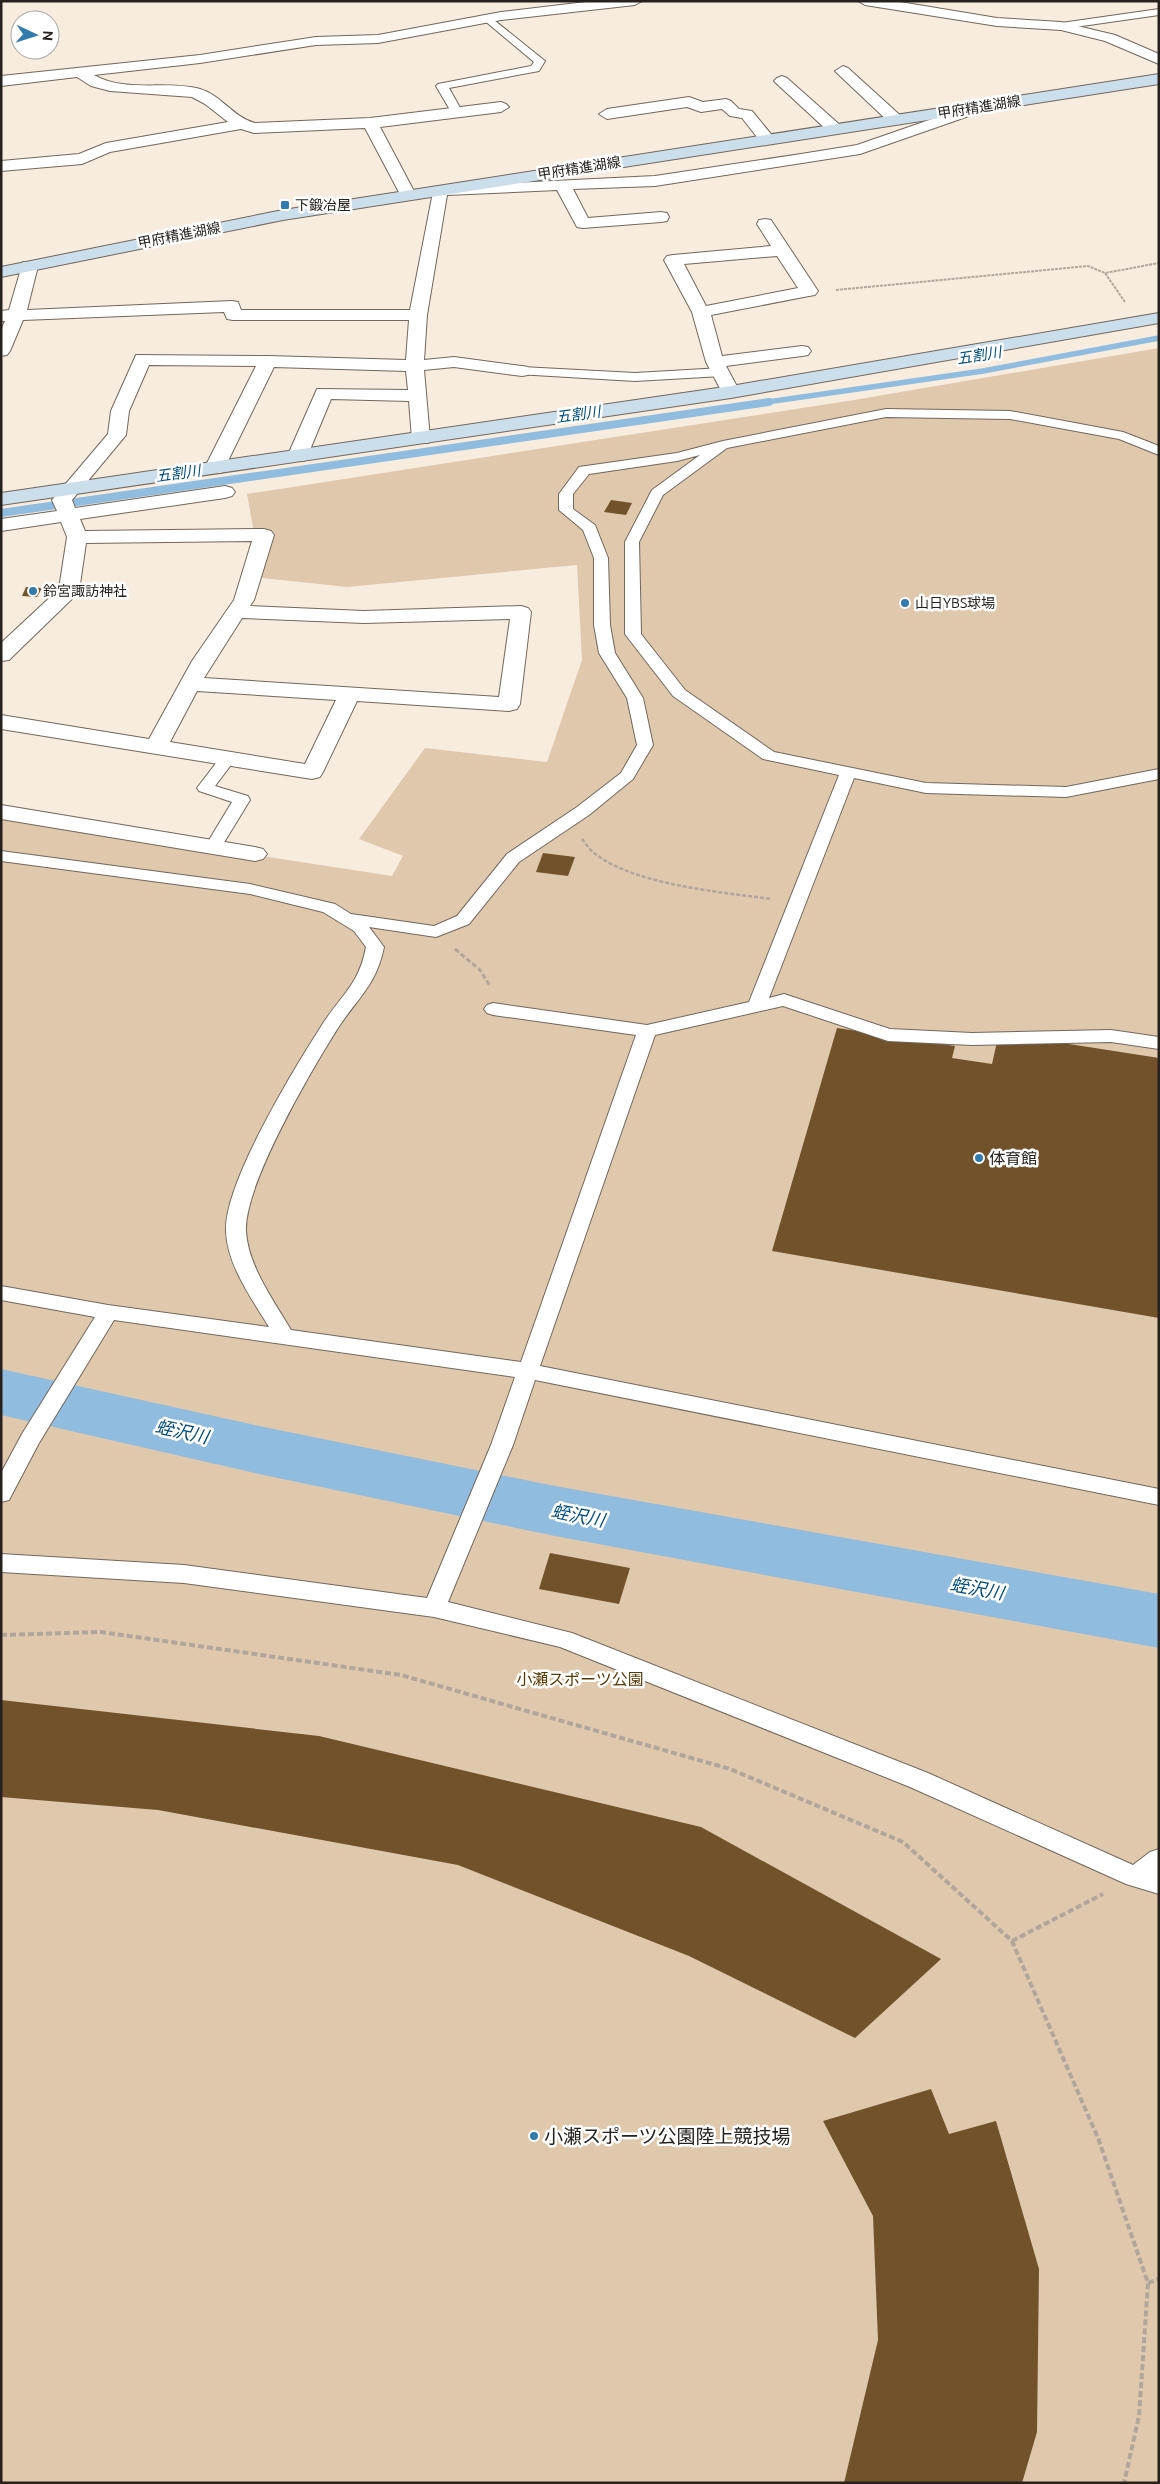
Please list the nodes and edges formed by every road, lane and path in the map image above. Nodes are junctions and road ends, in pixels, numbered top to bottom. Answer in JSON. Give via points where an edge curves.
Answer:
{"nodes":[{"id":1,"x":484,"y":1,"type":"edge"},
{"id":2,"x":635,"y":1,"type":"edge"},
{"id":3,"x":865,"y":1,"type":"edge"},
{"id":4,"x":1159,"y":12,"type":"edge"},
{"id":5,"x":489,"y":19,"type":"junction"},
{"id":6,"x":1061,"y":26,"type":"junction"},
{"id":7,"x":1159,"y":60,"type":"edge"},
{"id":8,"x":843,"y":71,"type":"dead end"},
{"id":9,"x":80,"y":73,"type":"junction"},
{"id":10,"x":1159,"y":79,"type":"edge"},
{"id":11,"x":1,"y":81,"type":"edge"},
{"id":12,"x":782,"y":81,"type":"dead end"},
{"id":13,"x":984,"y":106,"type":"junction"},
{"id":14,"x":501,"y":107,"type":"dead end"},
{"id":15,"x":457,"y":113,"type":"junction"},
{"id":16,"x":607,"y":114,"type":"dead end"},
{"id":17,"x":896,"y":120,"type":"junction"},
{"id":18,"x":370,"y":123,"type":"junction"},
{"id":19,"x":240,"y":125,"type":"junction"},
{"id":20,"x":835,"y":129,"type":"junction"},
{"id":21,"x":767,"y":139,"type":"junction"},
{"id":22,"x":1,"y":166,"type":"edge"},
{"id":23,"x":563,"y":186,"type":"junction"},
{"id":24,"x":440,"y":190,"type":"junction"},
{"id":25,"x":408,"y":195,"type":"junction"},
{"id":26,"x":661,"y":217,"type":"dead end"},
{"id":27,"x":765,"y":224,"type":"dead end"},
{"id":28,"x":782,"y":250,"type":"junction"},
{"id":29,"x":1159,"y":263,"type":"edge"},
{"id":30,"x":29,"y":266,"type":"junction"},
{"id":31,"x":1,"y":272,"type":"edge"},
{"id":32,"x":1105,"y":273,"type":"junction"},
{"id":33,"x":808,"y":291,"type":"junction"},
{"id":34,"x":701,"y":312,"type":"junction"},
{"id":35,"x":418,"y":315,"type":"junction"},
{"id":36,"x":9,"y":316,"type":"edge"},
{"id":37,"x":1159,"y":318,"type":"edge"},
{"id":38,"x":1139,"y":321,"type":"junction"},
{"id":39,"x":802,"y":351,"type":"dead end"},
{"id":40,"x":1,"y":352,"type":"edge"},
{"id":41,"x":268,"y":362,"type":"junction"},
{"id":42,"x":416,"y":366,"type":"junction"},
{"id":43,"x":718,"y":367,"type":"junction"},
{"id":44,"x":522,"y":371,"type":"joint"},
{"id":45,"x":731,"y":392,"type":"junction"},
{"id":46,"x":418,"y":396,"type":"junction"},
{"id":47,"x":421,"y":439,"type":"junction"},
{"id":48,"x":723,"y":445,"type":"junction"},
{"id":49,"x":1159,"y":451,"type":"edge"},
{"id":50,"x":297,"y":457,"type":"junction"},
{"id":51,"x":214,"y":469,"type":"junction"},
{"id":52,"x":225,"y":492,"type":"dead end"},
{"id":53,"x":1,"y":498,"type":"edge"},
{"id":54,"x":67,"y":504,"type":"junction"},
{"id":55,"x":1,"y":526,"type":"edge"},
{"id":56,"x":77,"y":537,"type":"junction"},
{"id":57,"x":236,"y":612,"type":"junction"},
{"id":58,"x":1,"y":654,"type":"edge"},
{"id":59,"x":190,"y":684,"type":"junction"},
{"id":60,"x":350,"y":694,"type":"junction"},
{"id":61,"x":1,"y":722,"type":"edge"},
{"id":62,"x":157,"y":745,"type":"junction"},
{"id":63,"x":229,"y":758,"type":"junction"},
{"id":64,"x":848,"y":772,"type":"junction"},
{"id":65,"x":1159,"y":774,"type":"edge"},
{"id":66,"x":583,"y":811,"type":"junction"},
{"id":67,"x":1,"y":812,"type":"edge"},
{"id":68,"x":214,"y":846,"type":"junction"},
{"id":69,"x":255,"y":854,"type":"dead end"},
{"id":70,"x":1,"y":856,"type":"edge"},
{"id":71,"x":797,"y":903,"type":"junction"},
{"id":72,"x":346,"y":918,"type":"junction"},
{"id":73,"x":436,"y":932,"type":"junction"},
{"id":74,"x":756,"y":1006,"type":"junction"},
{"id":75,"x":493,"y":1009,"type":"joint"},
{"id":76,"x":647,"y":1031,"type":"junction"},
{"id":77,"x":1159,"y":1043,"type":"edge"},
{"id":78,"x":1,"y":1293,"type":"edge"},
{"id":79,"x":108,"y":1312,"type":"junction"},
{"id":80,"x":285,"y":1337,"type":"junction"},
{"id":81,"x":529,"y":1371,"type":"junction"},
{"id":82,"x":1,"y":1494,"type":"edge"},
{"id":83,"x":1159,"y":1497,"type":"edge"},
{"id":84,"x":1,"y":1563,"type":"edge"},
{"id":85,"x":434,"y":1608,"type":"junction"},
{"id":86,"x":1,"y":1635,"type":"edge"},
{"id":87,"x":1159,"y":1860,"type":"edge"},
{"id":88,"x":1135,"y":1877,"type":"junction"},
{"id":89,"x":1159,"y":1883,"type":"edge"},
{"id":90,"x":1012,"y":1941,"type":"junction"},
{"id":91,"x":1159,"y":2279,"type":"edge"},
{"id":92,"x":1148,"y":2283,"type":"junction"},
{"id":93,"x":1124,"y":2483,"type":"edge"}],
"edges":[{"from":1,"to":5,"type":"street"},
{"from":2,"to":5,"type":"street"},
{"from":3,"to":6,"type":"street","via":[[997,22]]},
{"from":4,"to":6,"type":"lane"},
{"from":5,"to":9,"type":"street","via":[[378,39],[316,41]]},
{"from":5,"to":15,"type":"lane","via":[[540,61],[535,69],[442,86]]},
{"from":6,"to":7,"type":"street","via":[[1110,38]]},
{"from":8,"to":17,"type":"street"},
{"from":9,"to":11,"type":"street"},
{"from":9,"to":19,"type":"street","via":[[107,88],[168,88],[198,93]]},
{"from":10,"to":13,"type":"main road","name":"甲府精進湖線"},
{"from":12,"to":20,"type":"street"},
{"from":13,"to":17,"type":"main road","name":"甲府精進湖線"},
{"from":13,"to":23,"type":"street","via":[[860,148],[655,181]]},
{"from":14,"to":15,"type":"street"},
{"from":15,"to":18,"type":"street"},
{"from":16,"to":21,"type":"street","via":[[689,102],[701,107],[726,104],[735,113],[747,114]]},
{"from":17,"to":20,"type":"main road","name":"甲府精進湖線"},
{"from":18,"to":19,"type":"street","via":[[254,128]]},
{"from":18,"to":25,"type":"street"},
{"from":19,"to":22,"type":"street","via":[[106,148],[82,159]]},
{"from":20,"to":21,"type":"main road","name":"甲府精進湖線"},
{"from":21,"to":24,"type":"main road","name":"甲府精進湖線"},
{"from":23,"to":24,"type":"street"},
{"from":23,"to":26,"type":"street","via":[[583,224]]},
{"from":24,"to":25,"type":"main road","name":"甲府精進湖線"},
{"from":24,"to":35,"type":"street"},
{"from":25,"to":30,"type":"main road","name":"甲府精進湖線","via":[[195,232]]},
{"from":27,"to":28,"type":"street"},
{"from":28,"to":33,"type":"street"},
{"from":28,"to":34,"type":"street","via":[[673,260]]},
{"from":29,"to":32,"type":"path"},
{"from":30,"to":31,"type":"main road","name":"甲府精進湖線"},
{"from":30,"to":36,"type":"street"},
{"from":32,"to":33,"type":"path","via":[[1088,266]]},
{"from":32,"to":38,"type":"path"},
{"from":33,"to":34,"type":"street"},
{"from":34,"to":43,"type":"street"},
{"from":35,"to":36,"type":"street","via":[[233,315],[232,306]]},
{"from":35,"to":42,"type":"street"},
{"from":36,"to":40,"type":"street"},
{"from":37,"to":38,"type":"main road"},
{"from":38,"to":45,"type":"main road"},
{"from":39,"to":43,"type":"street"},
{"from":41,"to":42,"type":"street"},
{"from":41,"to":51,"type":"street"},
{"from":41,"to":54,"type":"street","via":[[142,359],[120,411],[117,435]]},
{"from":42,"to":44,"type":"street","via":[[454,362]]},
{"from":42,"to":46,"type":"street"},
{"from":43,"to":44,"type":"lane","via":[[635,377]]},
{"from":43,"to":45,"type":"street"},
{"from":45,"to":47,"type":"main road"},
{"from":46,"to":47,"type":"street"},
{"from":46,"to":50,"type":"street","via":[[324,393]]},
{"from":47,"to":50,"type":"main road"},
{"from":48,"to":49,"type":"lane","via":[[886,413],[1010,415],[1123,436]]},
{"from":48,"to":64,"type":"lane","via":[[657,493],[632,542],[633,634],[679,693],[769,756]]},
{"from":48,"to":66,"type":"lane","via":[[677,457],[584,470],[566,494],[566,510],[590,528],[601,558],[602,624],[607,653],[634,698],[645,744],[627,776]]},
{"from":50,"to":51,"type":"main road"},
{"from":51,"to":54,"type":"main road"},
{"from":52,"to":54,"type":"street"},
{"from":53,"to":54,"type":"main road"},
{"from":54,"to":55,"type":"street"},
{"from":54,"to":56,"type":"street"},
{"from":56,"to":57,"type":"street","via":[[264,535],[244,600]]},
{"from":56,"to":58,"type":"street","via":[[69,591]]},
{"from":57,"to":59,"type":"street"},
{"from":57,"to":60,"type":"street","via":[[364,617],[521,612],[508,704]]},
{"from":59,"to":60,"type":"street"},
{"from":59,"to":62,"type":"street"},
{"from":60,"to":63,"type":"street","via":[[312,772]]},
{"from":61,"to":62,"type":"street"},
{"from":62,"to":63,"type":"street"},
{"from":63,"to":68,"type":"lane","via":[[205,788],[242,800]]},
{"from":64,"to":65,"type":"lane","via":[[926,788],[1066,792]]},
{"from":64,"to":71,"type":"lane"},
{"from":66,"to":71,"type":"path","via":[[577,828],[586,846],[616,867],[675,884]]},
{"from":66,"to":73,"type":"lane","via":[[513,858],[463,920]]},
{"from":67,"to":68,"type":"street"},
{"from":68,"to":69,"type":"street"},
{"from":70,"to":72,"type":"lane","via":[[250,890],[329,908]]},
{"from":71,"to":74,"type":"lane"},
{"from":72,"to":73,"type":"lane"},
{"from":72,"to":80,"type":"lane","via":[[360,927],[375,947],[372,963],[363,986],[333,1022],[305,1067],[245,1189],[236,1228],[245,1269]]},
{"from":73,"to":75,"type":"path","via":[[480,970],[492,988]]},
{"from":74,"to":76,"type":"lane"},
{"from":74,"to":77,"type":"lane","via":[[784,1000],[888,1035],[972,1038],[1111,1036]]},
{"from":75,"to":76,"type":"lane"},
{"from":76,"to":81,"type":"lane"},
{"from":78,"to":79,"type":"lane"},
{"from":79,"to":80,"type":"lane"},
{"from":79,"to":82,"type":"lane"},
{"from":80,"to":81,"type":"lane"},
{"from":81,"to":83,"type":"lane"},
{"from":81,"to":85,"type":"lane"},
{"from":84,"to":85,"type":"lane","via":[[184,1574]]},
{"from":85,"to":88,"type":"lane","via":[[564,1639],[919,1780]]},
{"from":86,"to":90,"type":"path","via":[[101,1632],[401,1675],[730,1769],[903,1842]]},
{"from":87,"to":88,"type":"lane"},
{"from":88,"to":89,"type":"lane"},
{"from":88,"to":90,"type":"path"},
{"from":90,"to":92,"type":"path","via":[[1098,2138]]},
{"from":91,"to":92,"type":"path"},
{"from":92,"to":93,"type":"path","via":[[1139,2416]]}]}
